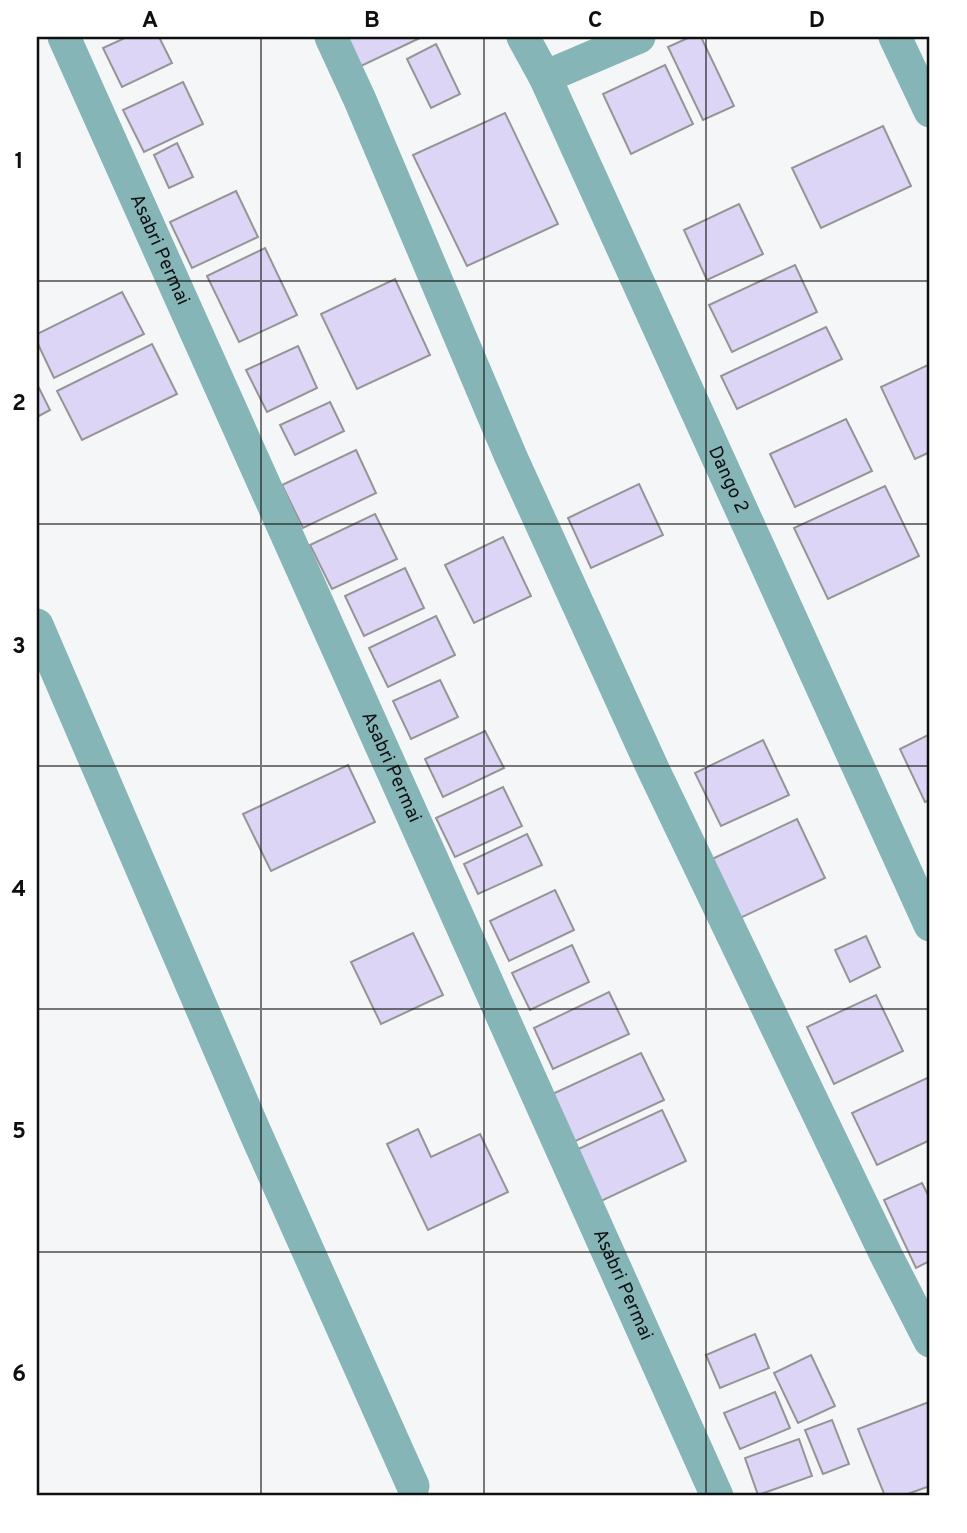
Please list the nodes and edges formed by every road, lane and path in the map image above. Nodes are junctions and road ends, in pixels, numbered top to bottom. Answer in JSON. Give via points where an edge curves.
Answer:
{"nodes":[{"id":1,"x":64,"y":37,"type":"edge"},
{"id":2,"x":331,"y":37,"type":"edge"},
{"id":3,"x":523,"y":37,"type":"edge"},
{"id":4,"x":639,"y":37,"type":"edge"},
{"id":5,"x":895,"y":37,"type":"edge"},
{"id":6,"x":545,"y":77,"type":"junction"},
{"id":7,"x":930,"y":111,"type":"edge"},
{"id":8,"x":37,"y":625,"type":"edge"},
{"id":9,"x":930,"y":925,"type":"edge"},
{"id":10,"x":930,"y":1342,"type":"edge"},
{"id":11,"x":413,"y":1486,"type":"dead end"},
{"id":12,"x":717,"y":1496,"type":"edge"}],
"edges":[{"from":1,"to":12,"type":"street","name":"Asabri Permai"},
{"from":2,"to":10,"type":"street","via":[[511,457],[653,769]]},
{"from":3,"to":6,"type":"street","name":"Dango 2"},
{"from":4,"to":6,"type":"street"},
{"from":5,"to":7,"type":"street"},
{"from":6,"to":9,"type":"street","name":"Dango 2"},
{"from":8,"to":11,"type":"street"}]}
